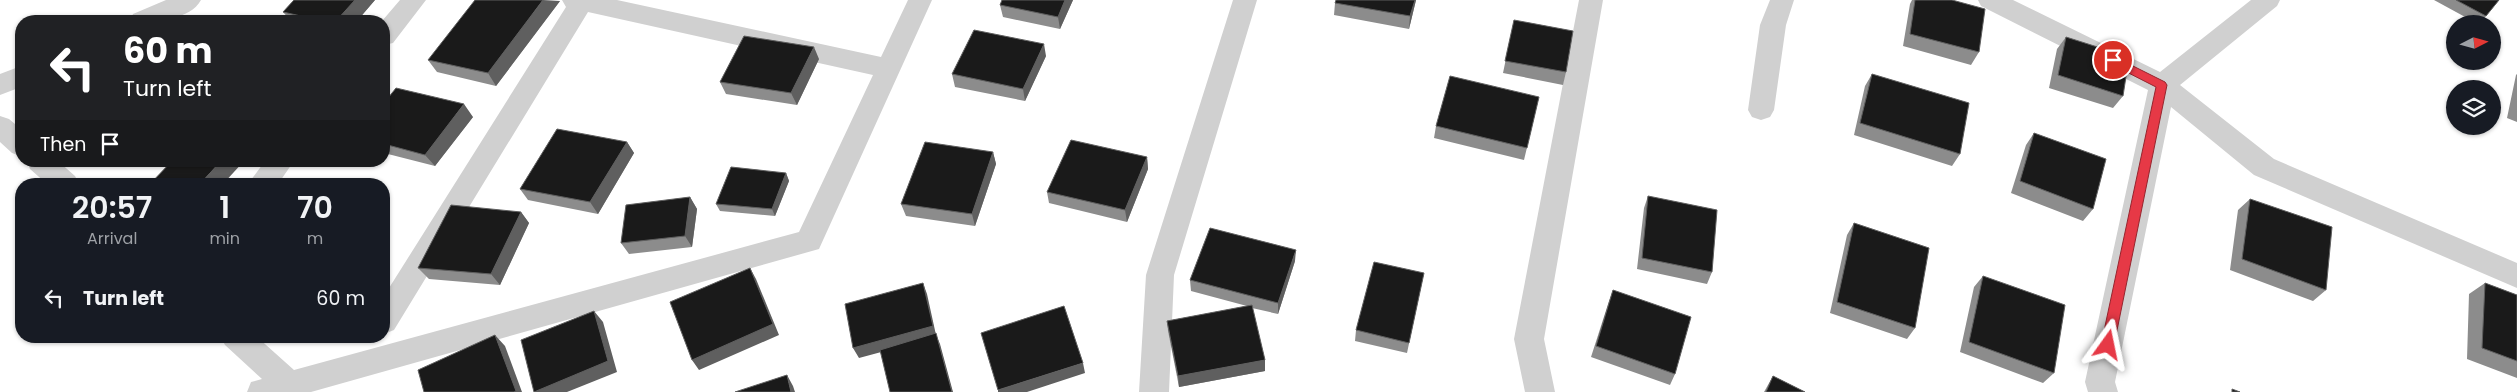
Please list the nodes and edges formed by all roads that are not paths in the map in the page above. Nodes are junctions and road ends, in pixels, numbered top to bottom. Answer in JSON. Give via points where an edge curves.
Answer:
{"nodes":[{"id":1,"x":189,"y":0,"type":"edge"},
{"id":2,"x":414,"y":0,"type":"edge"},
{"id":3,"x":580,"y":0,"type":"edge"},
{"id":4,"x":920,"y":0,"type":"edge"},
{"id":5,"x":1245,"y":0,"type":"edge"},
{"id":6,"x":1591,"y":0,"type":"edge"},
{"id":7,"x":1782,"y":0,"type":"edge"},
{"id":8,"x":1990,"y":0,"type":"edge"},
{"id":9,"x":2261,"y":2,"type":"edge"},
{"id":10,"x":155,"y":15,"type":"edge"},
{"id":11,"x":390,"y":29,"type":"edge"},
{"id":12,"x":888,"y":68,"type":"junction"},
{"id":13,"x":15,"y":79,"type":"edge"},
{"id":14,"x":0,"y":85,"type":"edge"},
{"id":15,"x":2162,"y":85,"type":"junction"},
{"id":16,"x":1761,"y":110,"type":"dead end"},
{"id":17,"x":0,"y":126,"type":"edge"},
{"id":18,"x":15,"y":140,"type":"edge"},
{"id":19,"x":47,"y":167,"type":"edge"},
{"id":20,"x":276,"y":167,"type":"edge"},
{"id":21,"x":58,"y":178,"type":"edge"},
{"id":22,"x":267,"y":178,"type":"edge"},
{"id":23,"x":2517,"y":276,"type":"edge"},
{"id":24,"x":390,"y":310,"type":"edge"},
{"id":25,"x":241,"y":343,"type":"edge"},
{"id":26,"x":370,"y":343,"type":"edge"},
{"id":27,"x":356,"y":366,"type":"junction"},
{"id":28,"x":276,"y":388,"type":"edge"},
{"id":29,"x":1154,"y":392,"type":"edge"},
{"id":30,"x":1540,"y":392,"type":"edge"},
{"id":31,"x":2103,"y":392,"type":"edge"}],
"edges":[{"from":1,"to":10,"type":"street"},
{"from":2,"to":11,"type":"street"},
{"from":3,"to":12,"type":"street"},
{"from":3,"to":24,"type":"street"},
{"from":4,"to":12,"type":"street"},
{"from":5,"to":29,"type":"street","via":[[1160,274]]},
{"from":6,"to":30,"type":"street","via":[[1529,339]]},
{"from":7,"to":16,"type":"street","via":[[1773,24]]},
{"from":8,"to":15,"type":"street"},
{"from":9,"to":15,"type":"street"},
{"from":12,"to":27,"type":"street","via":[[809,241]]},
{"from":13,"to":14,"type":"street"},
{"from":15,"to":23,"type":"street","via":[[2264,168]]},
{"from":15,"to":31,"type":"street","via":[[2100,382]]},
{"from":17,"to":18,"type":"street"},
{"from":19,"to":21,"type":"street"},
{"from":20,"to":22,"type":"street"},
{"from":25,"to":28,"type":"street"},
{"from":26,"to":27,"type":"street"},
{"from":27,"to":28,"type":"street"}]}
